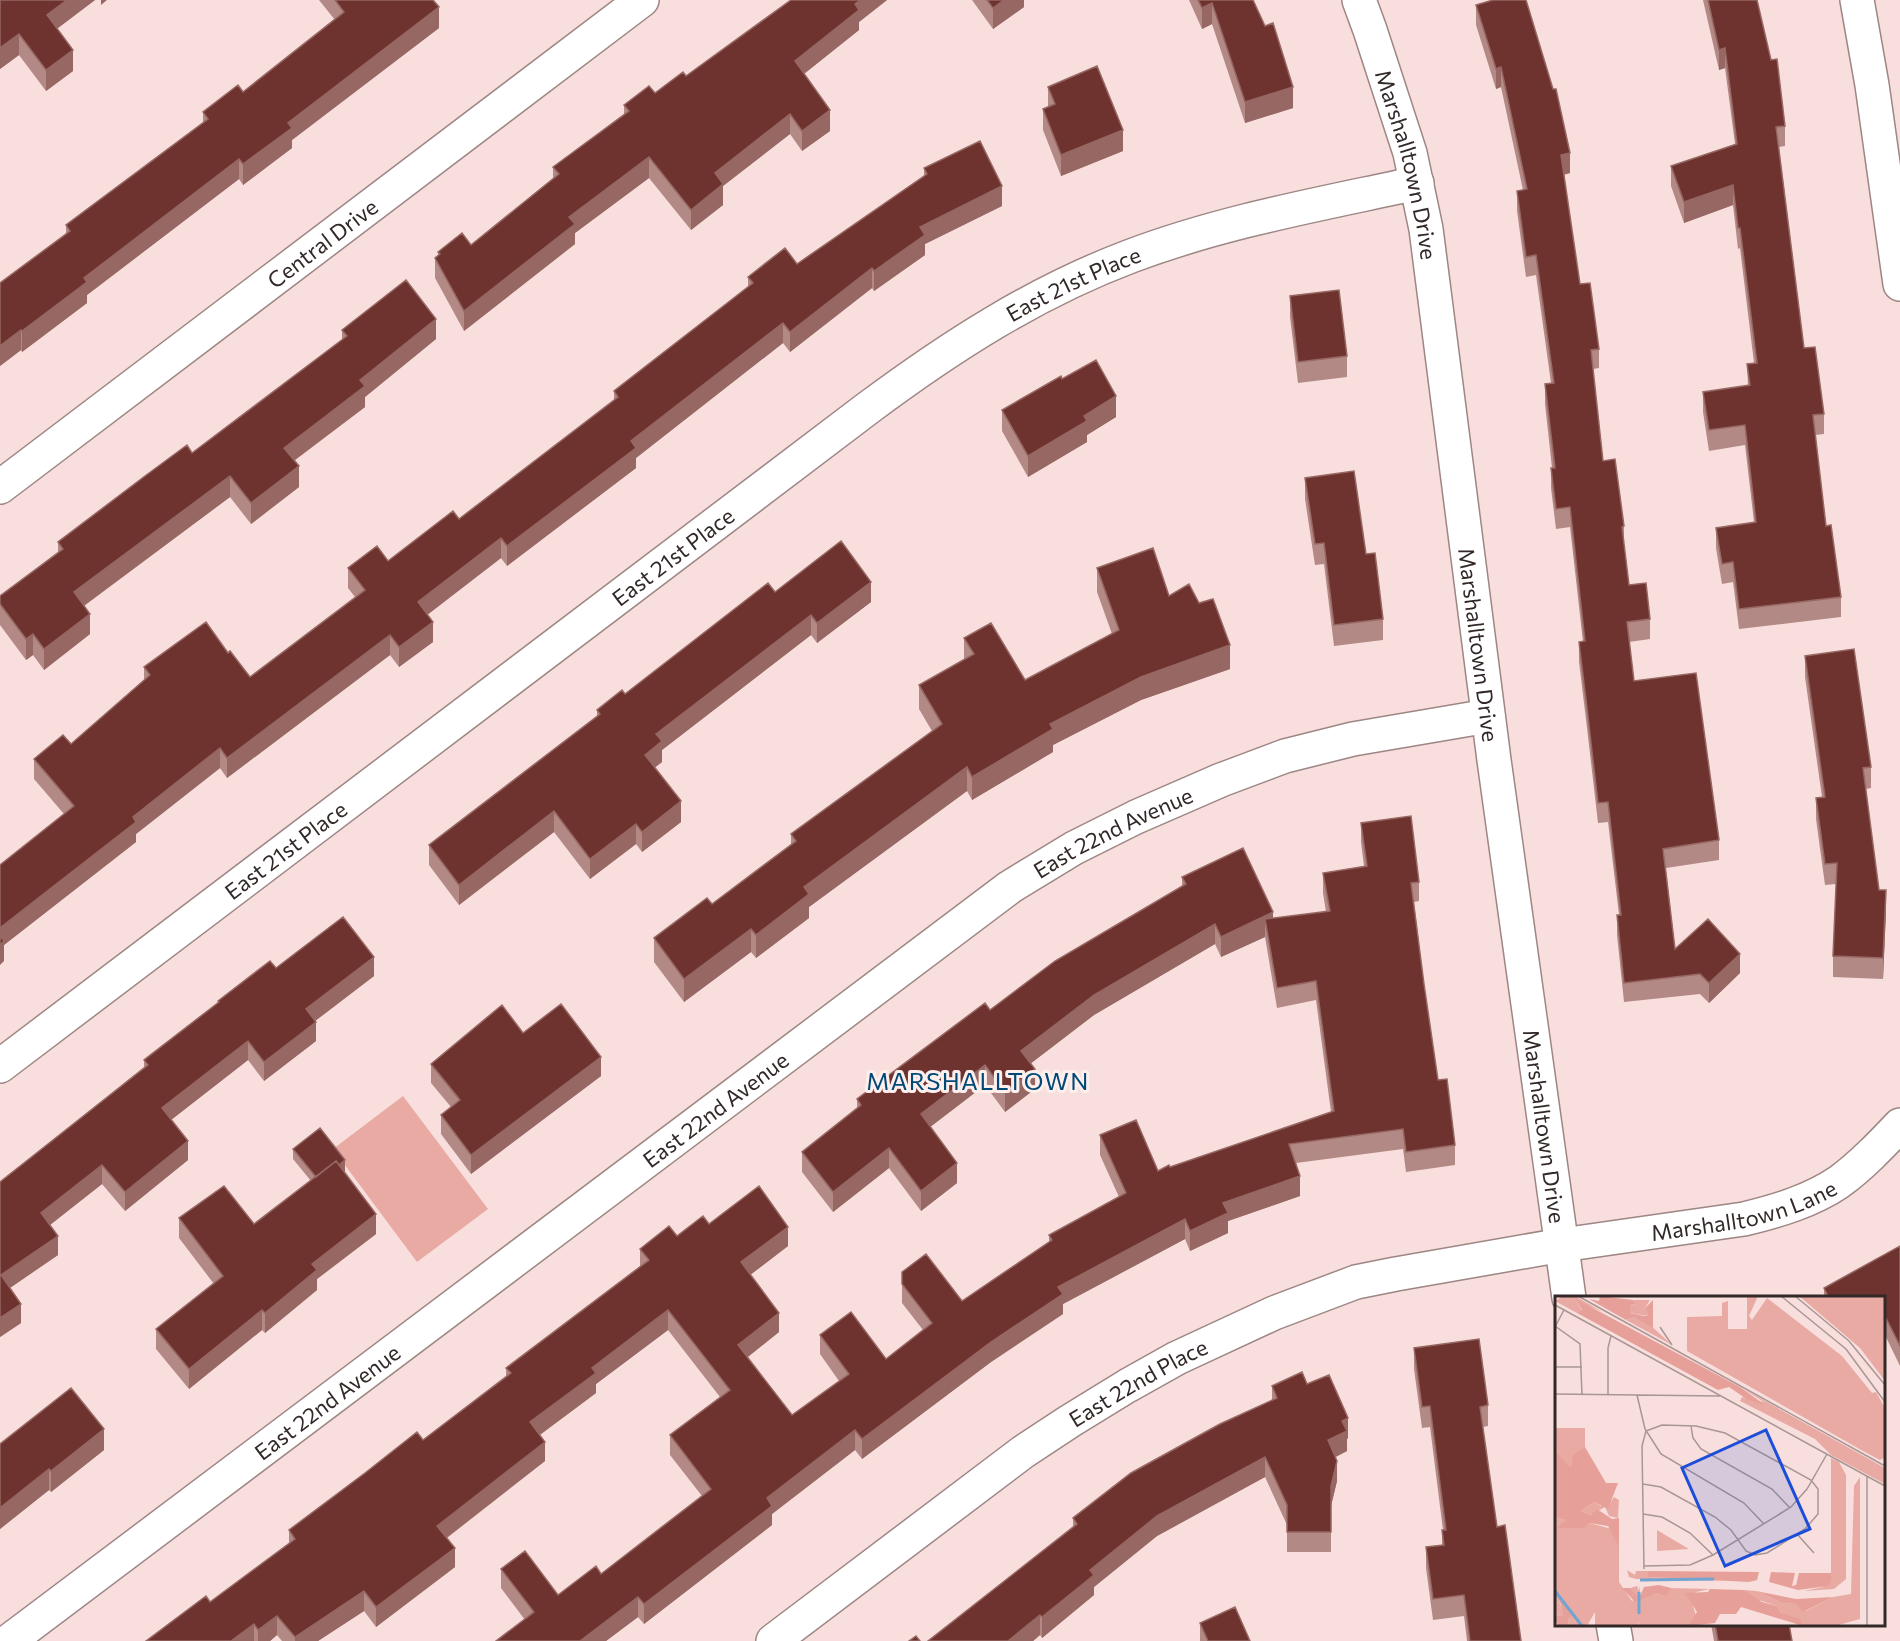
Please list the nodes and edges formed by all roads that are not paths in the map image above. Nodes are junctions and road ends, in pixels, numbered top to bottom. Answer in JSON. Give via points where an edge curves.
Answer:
{"nodes":[{"id":1,"x":642,"y":0,"type":"edge"},
{"id":2,"x":1359,"y":0,"type":"edge"},
{"id":3,"x":1857,"y":0,"type":"edge"},
{"id":4,"x":1417,"y":183,"type":"junction"},
{"id":5,"x":1897,"y":242,"type":"edge"},
{"id":6,"x":1900,"y":284,"type":"edge"},
{"id":7,"x":0,"y":487,"type":"edge"},
{"id":8,"x":1488,"y":716,"type":"junction"},
{"id":9,"x":0,"y":1066,"type":"edge"},
{"id":10,"x":1900,"y":1125,"type":"edge"},
{"id":11,"x":1562,"y":1245,"type":"junction"},
{"id":12,"x":1569,"y":1296,"type":"edge"},
{"id":13,"x":1613,"y":1626,"type":"edge"},
{"id":14,"x":9,"y":1641,"type":"edge"},
{"id":15,"x":773,"y":1641,"type":"edge"},
{"id":16,"x":1616,"y":1641,"type":"edge"}],
"edges":[{"from":1,"to":7,"type":"street","name":"Central Drive"},
{"from":2,"to":4,"type":"street","name":"Marshalltown Drive"},
{"from":3,"to":5,"type":"street"},
{"from":4,"to":8,"type":"street","name":"Marshalltown Drive"},
{"from":4,"to":9,"type":"street","name":"East 21st Place","via":[[1257,218],[1131,256],[1032,301],[978,331],[858,415]]},
{"from":5,"to":6,"type":"street"},
{"from":8,"to":11,"type":"street","name":"Marshalltown Drive"},
{"from":8,"to":14,"type":"street","name":"East 22nd Avenue","via":[[1353,739],[1274,760],[1136,817],[1074,848],[1010,887]]},
{"from":10,"to":11,"type":"street","name":"Marshalltown Lane","via":[[1838,1182],[1804,1201],[1744,1219]]},
{"from":11,"to":12,"type":"street","name":"Marshalltown Drive"},
{"from":11,"to":15,"type":"street","name":"East 22nd Place","via":[[1356,1282],[1274,1313],[1177,1358],[1023,1452]]},
{"from":13,"to":16,"type":"street"}]}
